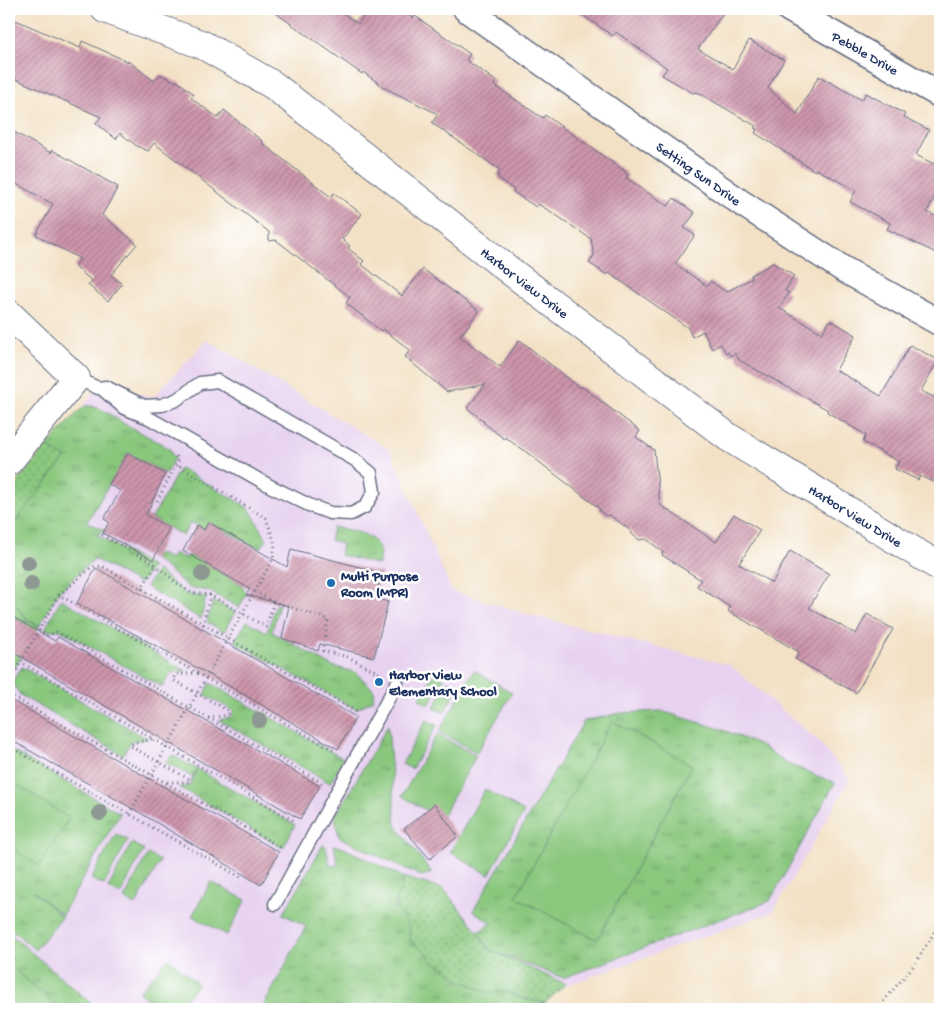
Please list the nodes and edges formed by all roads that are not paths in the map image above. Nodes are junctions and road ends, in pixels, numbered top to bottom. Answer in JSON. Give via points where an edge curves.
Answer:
{"nodes":[{"id":1,"x":105,"y":9,"type":"edge"},
{"id":2,"x":466,"y":9,"type":"edge"},
{"id":3,"x":790,"y":9,"type":"edge"},
{"id":4,"x":940,"y":95,"type":"edge"},
{"id":5,"x":9,"y":314,"type":"edge"},
{"id":6,"x":940,"y":323,"type":"edge"},
{"id":7,"x":92,"y":385,"type":"junction"},
{"id":8,"x":9,"y":461,"type":"edge"},
{"id":9,"x":940,"y":567,"type":"edge"},
{"id":10,"x":397,"y":683,"type":"road end"},
{"id":11,"x":275,"y":904,"type":"dead end"}],
"edges":[{"from":1,"to":9,"type":"street","name":"Harbor View Drive","via":[[203,45],[273,85],[728,437]]},
{"from":2,"to":6,"type":"street","name":"Setting Sun Drive","via":[[740,202],[843,269]]},
{"from":3,"to":4,"type":"street","name":"Pebble Drive"},
{"from":5,"to":7,"type":"street"},
{"from":7,"to":7,"type":"lane","via":[[124,408],[149,418],[311,506],[351,514],[364,508],[374,492],[370,473],[355,460],[218,381],[200,383],[176,400],[162,405],[144,406],[106,387]]},
{"from":7,"to":8,"type":"street"},
{"from":10,"to":11,"type":"lane"}]}
